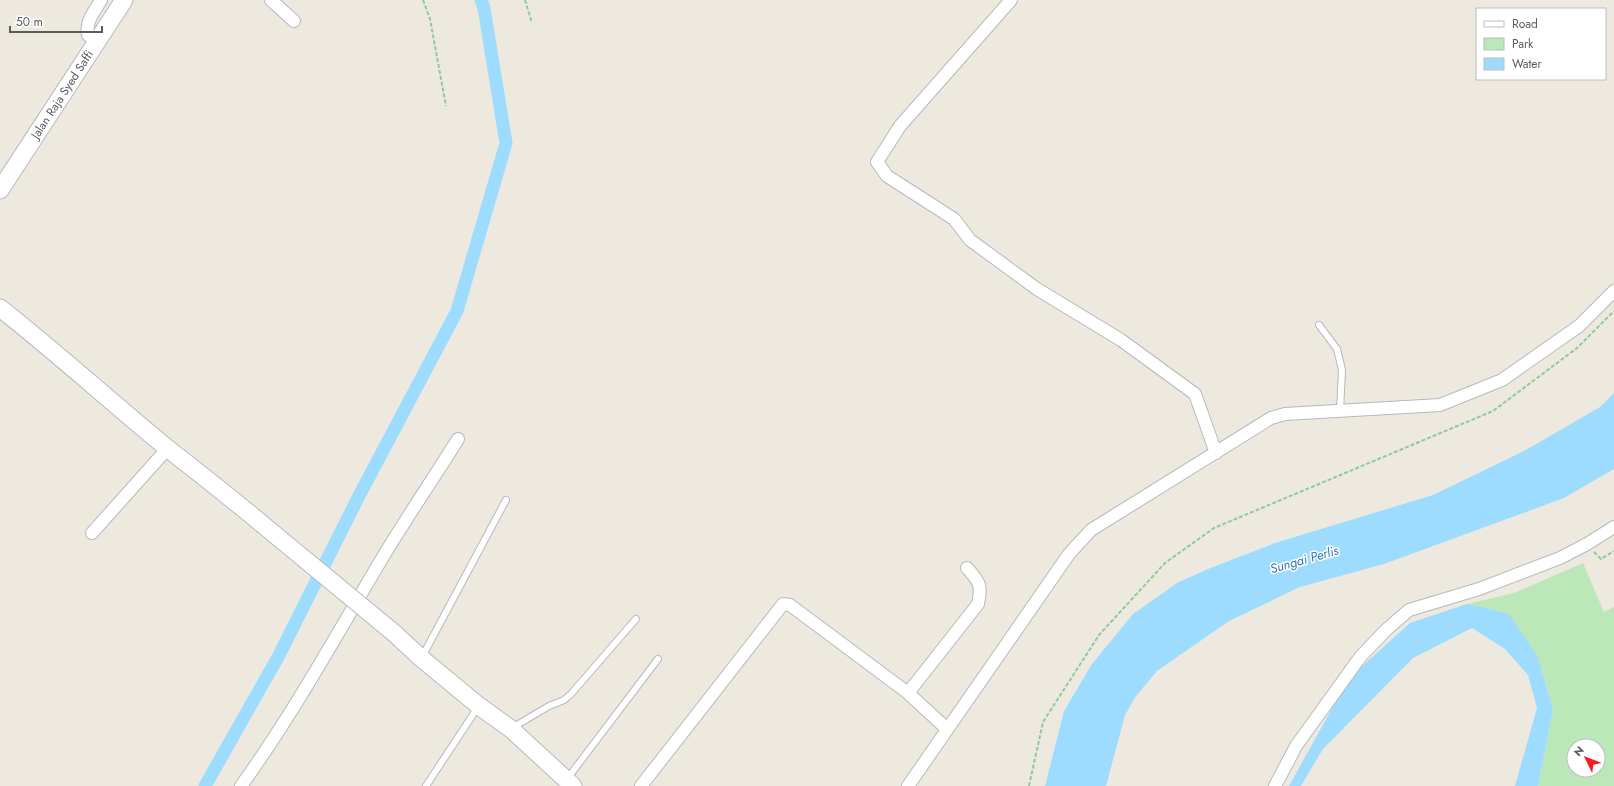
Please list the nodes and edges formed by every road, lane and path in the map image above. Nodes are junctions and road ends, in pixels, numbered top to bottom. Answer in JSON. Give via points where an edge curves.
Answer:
{"nodes":[{"id":1,"x":102,"y":0,"type":"edge"},
{"id":2,"x":124,"y":0,"type":"edge"},
{"id":3,"x":271,"y":0,"type":"edge"},
{"id":4,"x":423,"y":0,"type":"edge"},
{"id":5,"x":525,"y":0,"type":"edge"},
{"id":6,"x":1011,"y":0,"type":"edge"},
{"id":7,"x":294,"y":21,"type":"dead end"},
{"id":8,"x":532,"y":23,"type":"dead end"},
{"id":9,"x":96,"y":41,"type":"junction"},
{"id":10,"x":446,"y":106,"type":"dead end"},
{"id":11,"x":0,"y":190,"type":"edge"},
{"id":12,"x":1614,"y":291,"type":"edge"},
{"id":13,"x":0,"y":299,"type":"edge"},
{"id":14,"x":0,"y":308,"type":"edge"},
{"id":15,"x":1614,"y":311,"type":"edge"},
{"id":16,"x":14,"y":319,"type":"junction"},
{"id":17,"x":1319,"y":325,"type":"dead end"},
{"id":18,"x":1340,"y":411,"type":"junction"},
{"id":19,"x":458,"y":439,"type":"dead end"},
{"id":20,"x":168,"y":448,"type":"junction"},
{"id":21,"x":1216,"y":453,"type":"junction"},
{"id":22,"x":506,"y":500,"type":"dead end"},
{"id":23,"x":1614,"y":527,"type":"edge"},
{"id":24,"x":92,"y":533,"type":"dead end"},
{"id":25,"x":1587,"y":544,"type":"junction"},
{"id":26,"x":1614,"y":551,"type":"edge"},
{"id":27,"x":967,"y":568,"type":"dead end"},
{"id":28,"x":636,"y":619,"type":"dead end"},
{"id":29,"x":421,"y":658,"type":"junction"},
{"id":30,"x":658,"y":659,"type":"dead end"},
{"id":31,"x":908,"y":692,"type":"junction"},
{"id":32,"x":479,"y":706,"type":"junction"},
{"id":33,"x":511,"y":728,"type":"junction"},
{"id":34,"x":947,"y":729,"type":"junction"},
{"id":35,"x":569,"y":783,"type":"edge"},
{"id":36,"x":241,"y":786,"type":"edge"},
{"id":37,"x":426,"y":786,"type":"edge"},
{"id":38,"x":641,"y":786,"type":"edge"},
{"id":39,"x":908,"y":786,"type":"edge"},
{"id":40,"x":1029,"y":786,"type":"edge"},
{"id":41,"x":1275,"y":786,"type":"edge"}],
"edges":[{"from":1,"to":9,"type":"street","via":[[90,18],[87,28],[88,35]]},
{"from":2,"to":9,"type":"main road","name":"Jalan Raja Syed Saffi"},
{"from":3,"to":7,"type":"street"},
{"from":4,"to":10,"type":"path","via":[[430,19]]},
{"from":5,"to":8,"type":"path"},
{"from":6,"to":21,"type":"street","via":[[900,126],[877,162],[887,176],[954,219],[970,240],[1037,289],[1121,340],[1195,394]]},
{"from":9,"to":11,"type":"main road","name":"Jalan Raja Syed Saffi"},
{"from":12,"to":18,"type":"street","via":[[1579,326],[1502,380],[1440,405]]},
{"from":13,"to":16,"type":"main road"},
{"from":14,"to":16,"type":"main road"},
{"from":15,"to":40,"type":"path","via":[[1577,348],[1493,411],[1214,528],[1165,563],[1099,635],[1043,722]]},
{"from":16,"to":20,"type":"main road"},
{"from":17,"to":18,"type":"lane","via":[[1337,349],[1342,370]]},
{"from":18,"to":21,"type":"street","via":[[1285,414],[1270,418]]},
{"from":19,"to":36,"type":"street","via":[[374,571],[288,716]]},
{"from":20,"to":24,"type":"street"},
{"from":20,"to":29,"type":"main road","bridge":true},
{"from":21,"to":34,"type":"street","via":[[1091,530],[1069,554]]},
{"from":22,"to":29,"type":"lane"},
{"from":23,"to":25,"type":"street"},
{"from":25,"to":26,"type":"path","via":[[1601,559]]},
{"from":25,"to":41,"type":"street","via":[[1560,558],[1479,589],[1409,610],[1361,656],[1296,746]]},
{"from":27,"to":31,"type":"street","via":[[979,582],[981,593],[978,604]]},
{"from":28,"to":33,"type":"lane","via":[[571,694]]},
{"from":29,"to":32,"type":"main road"},
{"from":30,"to":35,"type":"lane"},
{"from":31,"to":34,"type":"street"},
{"from":31,"to":38,"type":"street","via":[[790,605],[783,604]]},
{"from":32,"to":33,"type":"main road"},
{"from":32,"to":37,"type":"lane"},
{"from":33,"to":35,"type":"main road"},
{"from":34,"to":39,"type":"street"}]}
